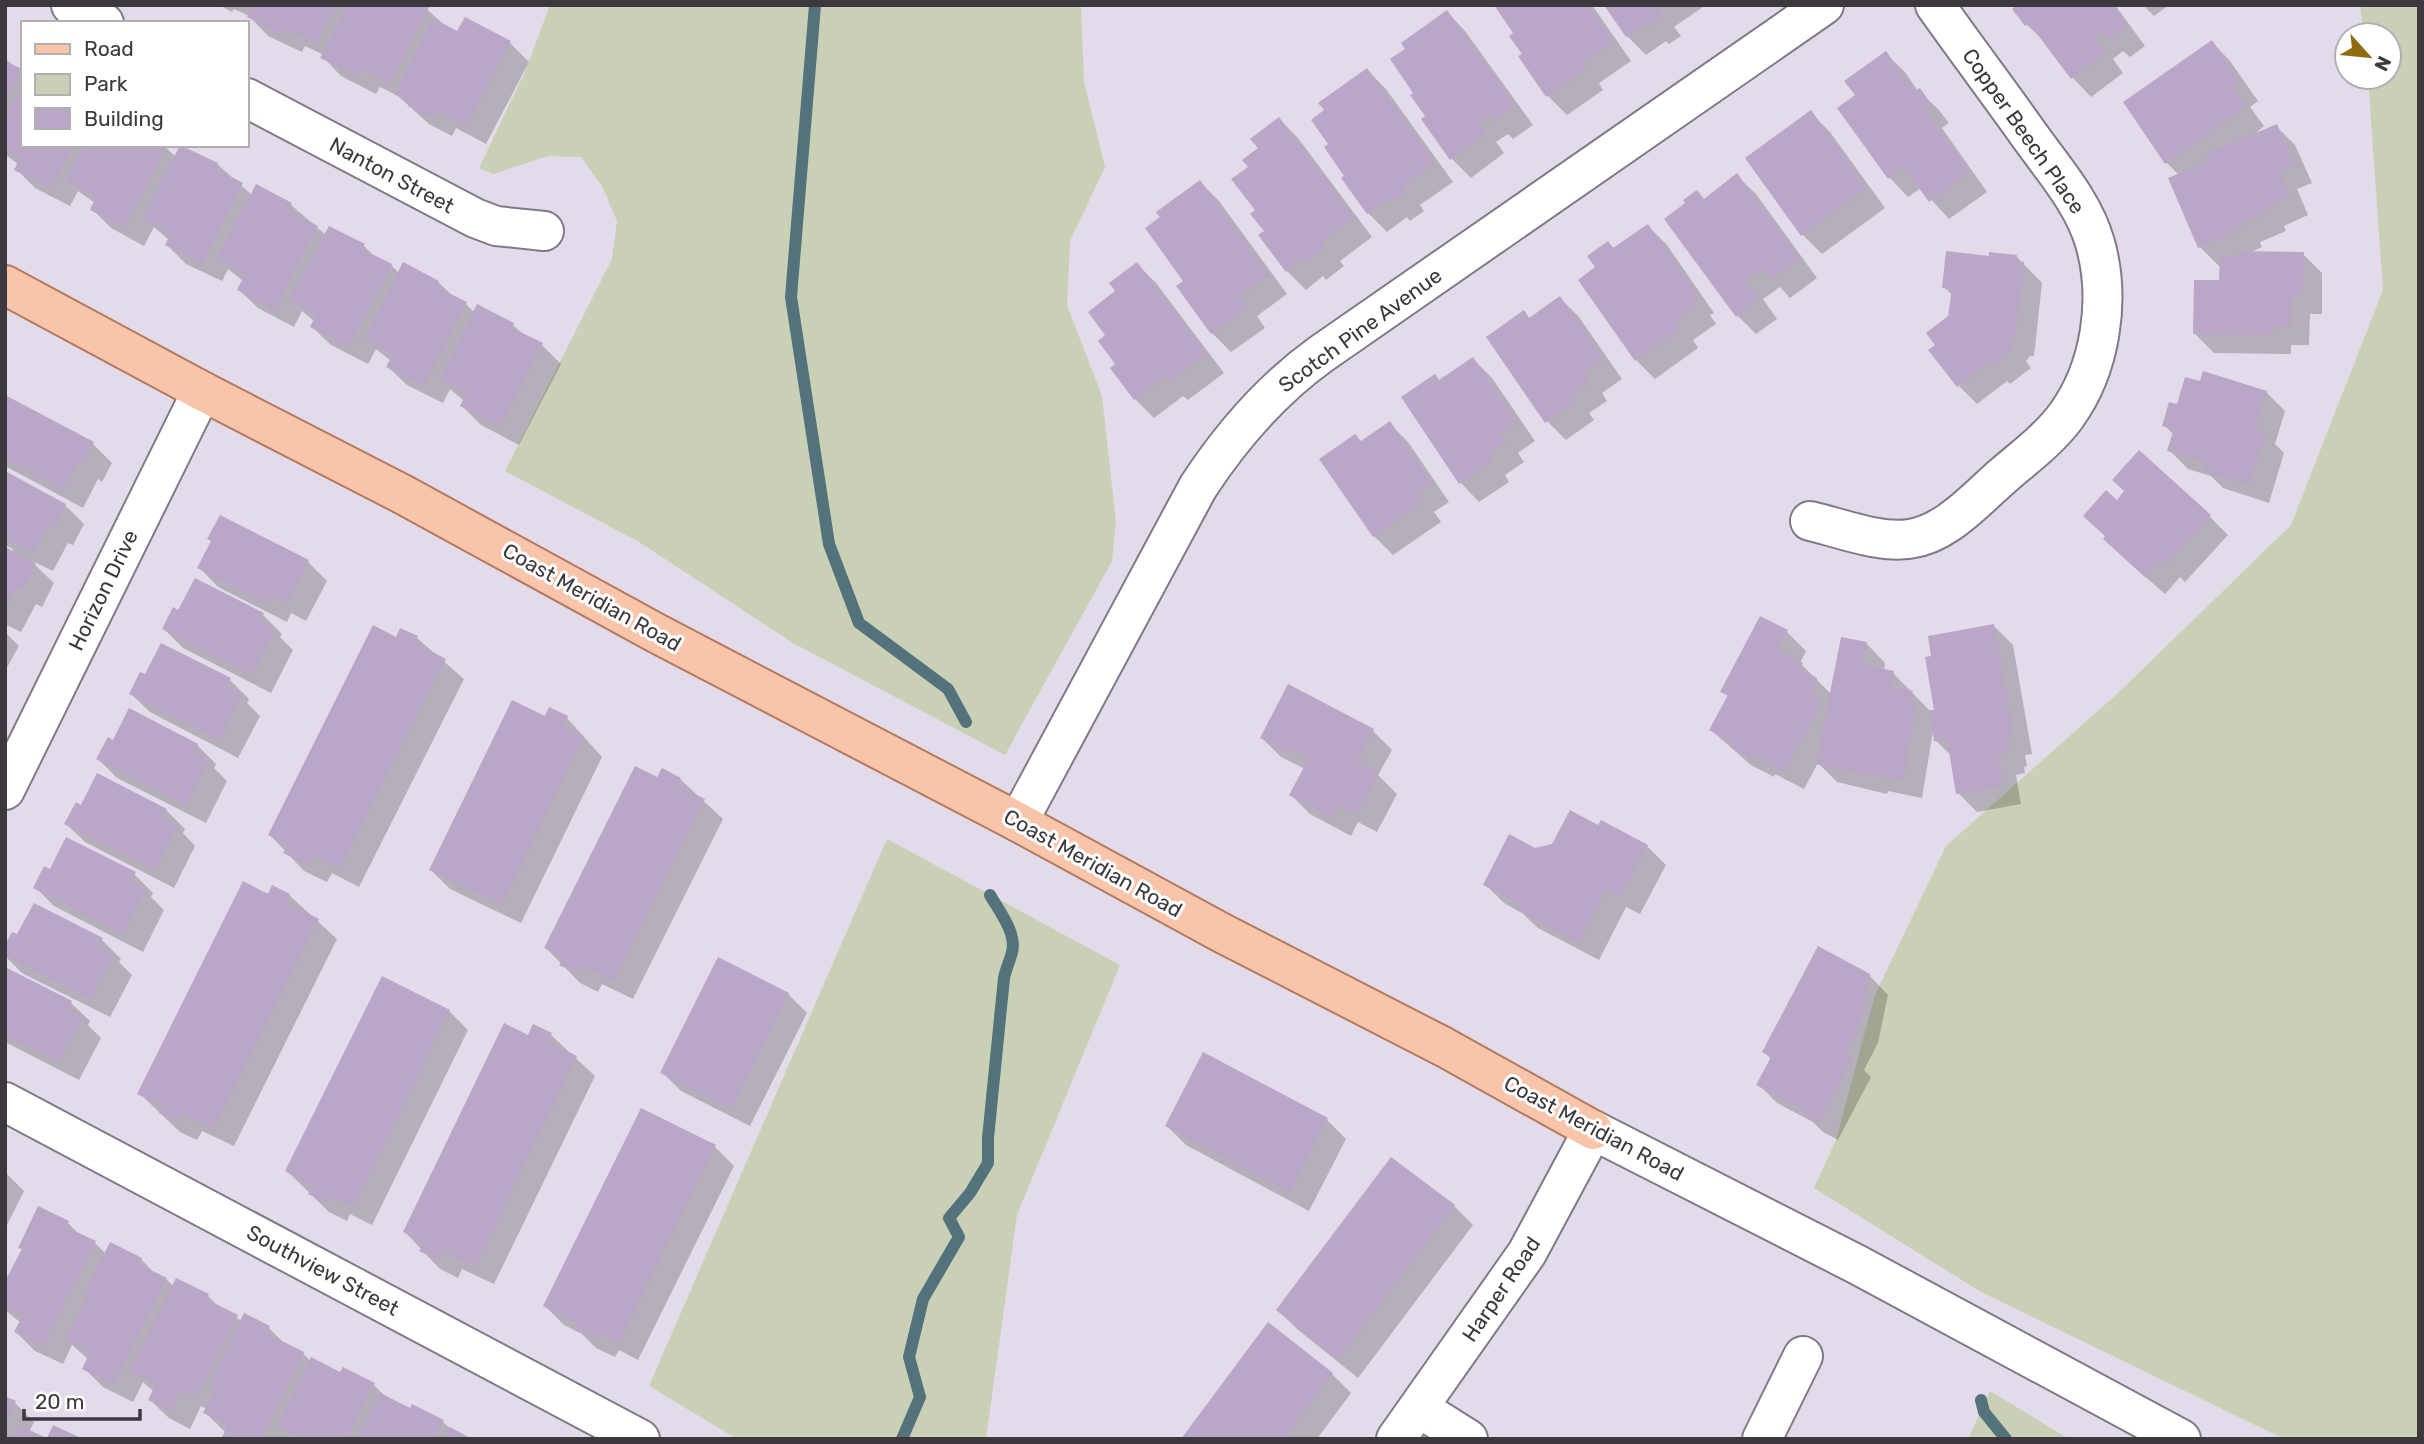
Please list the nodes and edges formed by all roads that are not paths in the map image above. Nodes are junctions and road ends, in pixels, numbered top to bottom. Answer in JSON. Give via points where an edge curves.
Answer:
{"nodes":[{"id":1,"x":71,"y":5,"type":"edge"},
{"id":2,"x":1824,"y":5,"type":"edge"},
{"id":3,"x":1935,"y":5,"type":"edge"},
{"id":4,"x":100,"y":21,"type":"edge"},
{"id":5,"x":248,"y":100,"type":"edge"},
{"id":6,"x":544,"y":232,"type":"dead end"},
{"id":7,"x":5,"y":285,"type":"edge"},
{"id":8,"x":202,"y":391,"type":"junction"},
{"id":9,"x":1810,"y":521,"type":"dead end"},
{"id":10,"x":5,"y":790,"type":"edge"},
{"id":11,"x":1018,"y":822,"type":"junction"},
{"id":12,"x":5,"y":1102,"type":"edge"},
{"id":13,"x":1593,"y":1130,"type":"junction"},
{"id":14,"x":1803,"y":1356,"type":"dead end"},
{"id":15,"x":1419,"y":1408,"type":"junction"},
{"id":16,"x":640,"y":1439,"type":"edge"},
{"id":17,"x":1396,"y":1439,"type":"edge"},
{"id":18,"x":1468,"y":1439,"type":"edge"},
{"id":19,"x":1762,"y":1439,"type":"edge"},
{"id":20,"x":2181,"y":1439,"type":"edge"}],
"edges":[{"from":1,"to":4,"type":"street"},
{"from":2,"to":11,"type":"street","name":"Scotch Pine Avenue","via":[[1310,363],[1255,412],[1198,487]]},
{"from":3,"to":9,"type":"street","name":"Copper Beech Place","via":[[2087,221],[2102,285],[2099,333],[2087,376],[2066,416],[2036,448],[1949,521],[1922,536],[1900,539]]},
{"from":5,"to":6,"type":"street","name":"Nanton Street","via":[[475,218],[496,226]]},
{"from":7,"to":8,"type":"main road","name":"Coast Meridian Road"},
{"from":8,"to":10,"type":"street","name":"Horizon Drive"},
{"from":8,"to":11,"type":"main road","name":"Coast Meridian Road"},
{"from":11,"to":13,"type":"main road","name":"Coast Meridian Road"},
{"from":12,"to":16,"type":"street","name":"Southview Street"},
{"from":13,"to":15,"type":"street","name":"Harper Road","via":[[1527,1253]]},
{"from":13,"to":20,"type":"street","name":"Coast Meridian Road","via":[[1881,1277]]},
{"from":14,"to":19,"type":"street"},
{"from":15,"to":17,"type":"street","name":"Harper Road"},
{"from":15,"to":18,"type":"street"}]}
